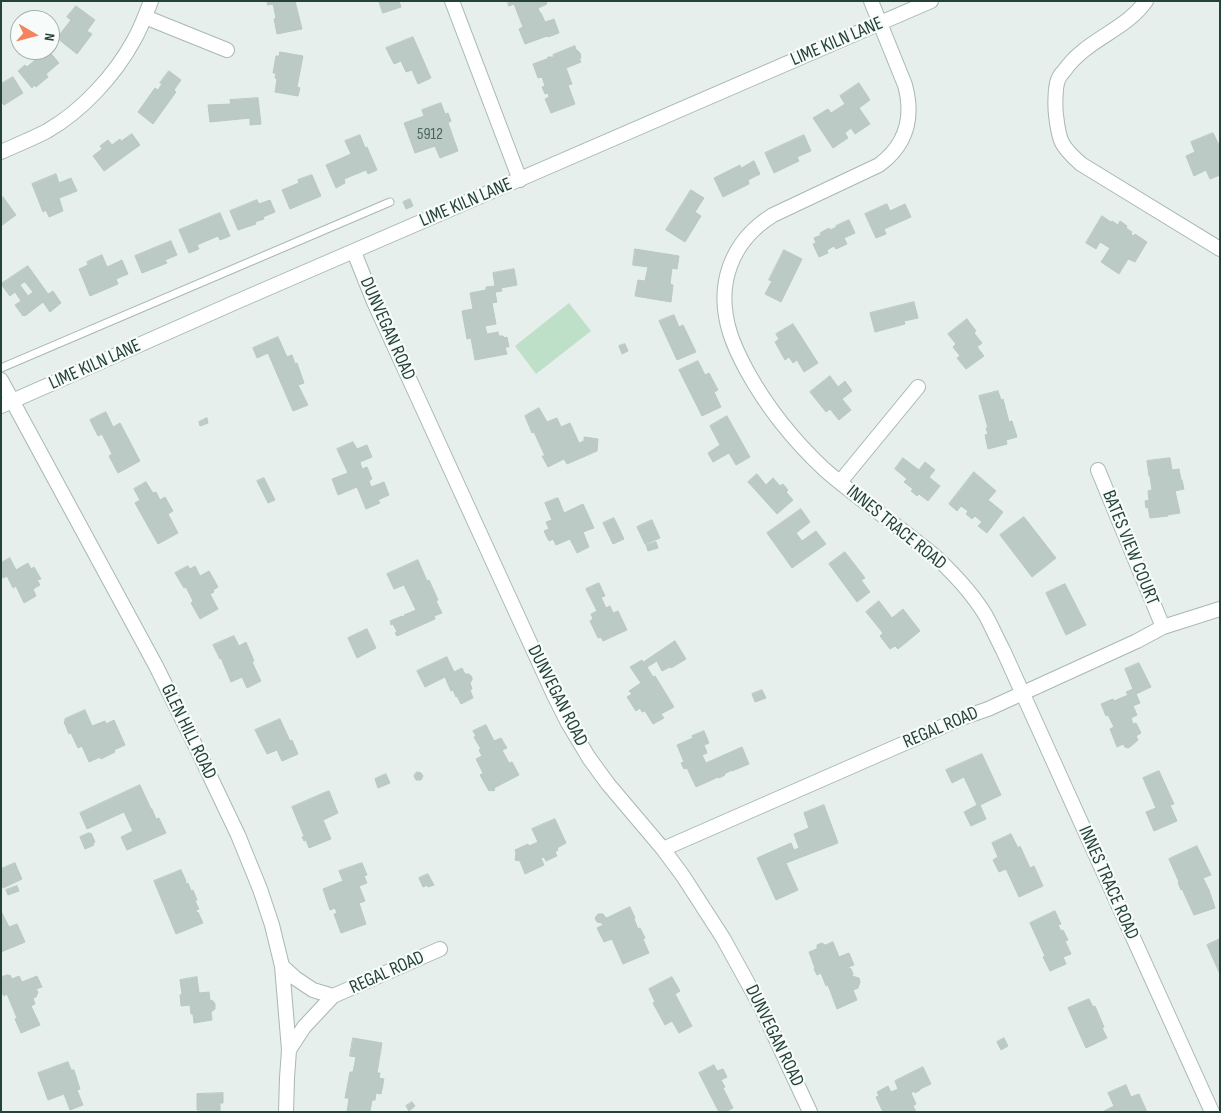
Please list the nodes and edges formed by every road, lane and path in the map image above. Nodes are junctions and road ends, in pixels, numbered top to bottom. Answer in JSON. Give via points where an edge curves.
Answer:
{"nodes":[{"id":1,"x":151,"y":1,"type":"edge"},
{"id":2,"x":452,"y":1,"type":"edge"},
{"id":3,"x":871,"y":1,"type":"edge"},
{"id":4,"x":931,"y":1,"type":"edge"},
{"id":5,"x":1146,"y":1,"type":"edge"},
{"id":6,"x":145,"y":17,"type":"junction"},
{"id":7,"x":880,"y":24,"type":"junction"},
{"id":8,"x":227,"y":50,"type":"dead end"},
{"id":9,"x":1,"y":152,"type":"edge"},
{"id":10,"x":520,"y":180,"type":"junction"},
{"id":11,"x":390,"y":202,"type":"dead end"},
{"id":12,"x":1220,"y":249,"type":"edge"},
{"id":13,"x":354,"y":252,"type":"junction"},
{"id":14,"x":1,"y":368,"type":"edge"},
{"id":15,"x":1,"y":380,"type":"edge"},
{"id":16,"x":918,"y":387,"type":"dead end"},
{"id":17,"x":6,"y":403,"type":"edge"},
{"id":18,"x":1098,"y":470,"type":"dead end"},
{"id":19,"x":840,"y":482,"type":"junction"},
{"id":20,"x":1220,"y":609,"type":"edge"},
{"id":21,"x":1163,"y":627,"type":"junction"},
{"id":22,"x":1022,"y":693,"type":"junction"},
{"id":23,"x":663,"y":849,"type":"junction"},
{"id":24,"x":440,"y":949,"type":"dead end"},
{"id":25,"x":282,"y":966,"type":"junction"},
{"id":26,"x":333,"y":996,"type":"junction"},
{"id":27,"x":289,"y":1050,"type":"junction"},
{"id":28,"x":286,"y":1112,"type":"edge"},
{"id":29,"x":810,"y":1112,"type":"edge"},
{"id":30,"x":1212,"y":1112,"type":"edge"}],
"edges":[{"from":1,"to":6,"type":"street"},
{"from":2,"to":10,"type":"street"},
{"from":3,"to":7,"type":"street","name":"INNES TRACE ROAD"},
{"from":4,"to":7,"type":"street","name":"LIME KILN LANE"},
{"from":5,"to":12,"type":"street","via":[[1139,11],[1071,61],[1058,80],[1055,108],[1058,134],[1081,164]]},
{"from":6,"to":8,"type":"street"},
{"from":6,"to":9,"type":"street","via":[[112,72],[89,99],[46,131]]},
{"from":7,"to":10,"type":"street","name":"LIME KILN LANE"},
{"from":7,"to":19,"type":"street","name":"INNES TRACE ROAD","via":[[908,94],[909,113],[902,139],[879,165],[773,214],[753,229],[734,255],[724,291],[729,332],[759,392],[781,424]]},
{"from":10,"to":13,"type":"street","name":"LIME KILN LANE"},
{"from":11,"to":14,"type":"lane"},
{"from":13,"to":17,"type":"street","name":"LIME KILN LANE"},
{"from":13,"to":23,"type":"street","name":"DUNVEGAN ROAD","via":[[568,723],[604,778]]},
{"from":15,"to":17,"type":"street","name":"GLEN HILL ROAD"},
{"from":16,"to":19,"type":"street"},
{"from":17,"to":25,"type":"street","name":"GLEN HILL ROAD","via":[[156,666],[198,751],[260,889]]},
{"from":18,"to":21,"type":"street","name":"BATES VIEW COURT"},
{"from":19,"to":22,"type":"street","name":"INNES TRACE ROAD","via":[[923,547],[963,584],[985,615]]},
{"from":20,"to":21,"type":"street","name":"REGAL ROAD"},
{"from":21,"to":22,"type":"street","name":"REGAL ROAD"},
{"from":22,"to":23,"type":"street","name":"REGAL ROAD"},
{"from":22,"to":30,"type":"street","name":"INNES TRACE ROAD"},
{"from":23,"to":29,"type":"street","name":"DUNVEGAN ROAD","via":[[745,976]]},
{"from":24,"to":26,"type":"street","name":"REGAL ROAD"},
{"from":25,"to":26,"type":"street","name":"REGAL ROAD","via":[[313,990]]},
{"from":25,"to":27,"type":"street","name":"GLEN HILL ROAD"},
{"from":26,"to":27,"type":"street","name":"REGAL ROAD","via":[[304,1026]]},
{"from":27,"to":28,"type":"street","name":"GLEN HILL ROAD"}]}
